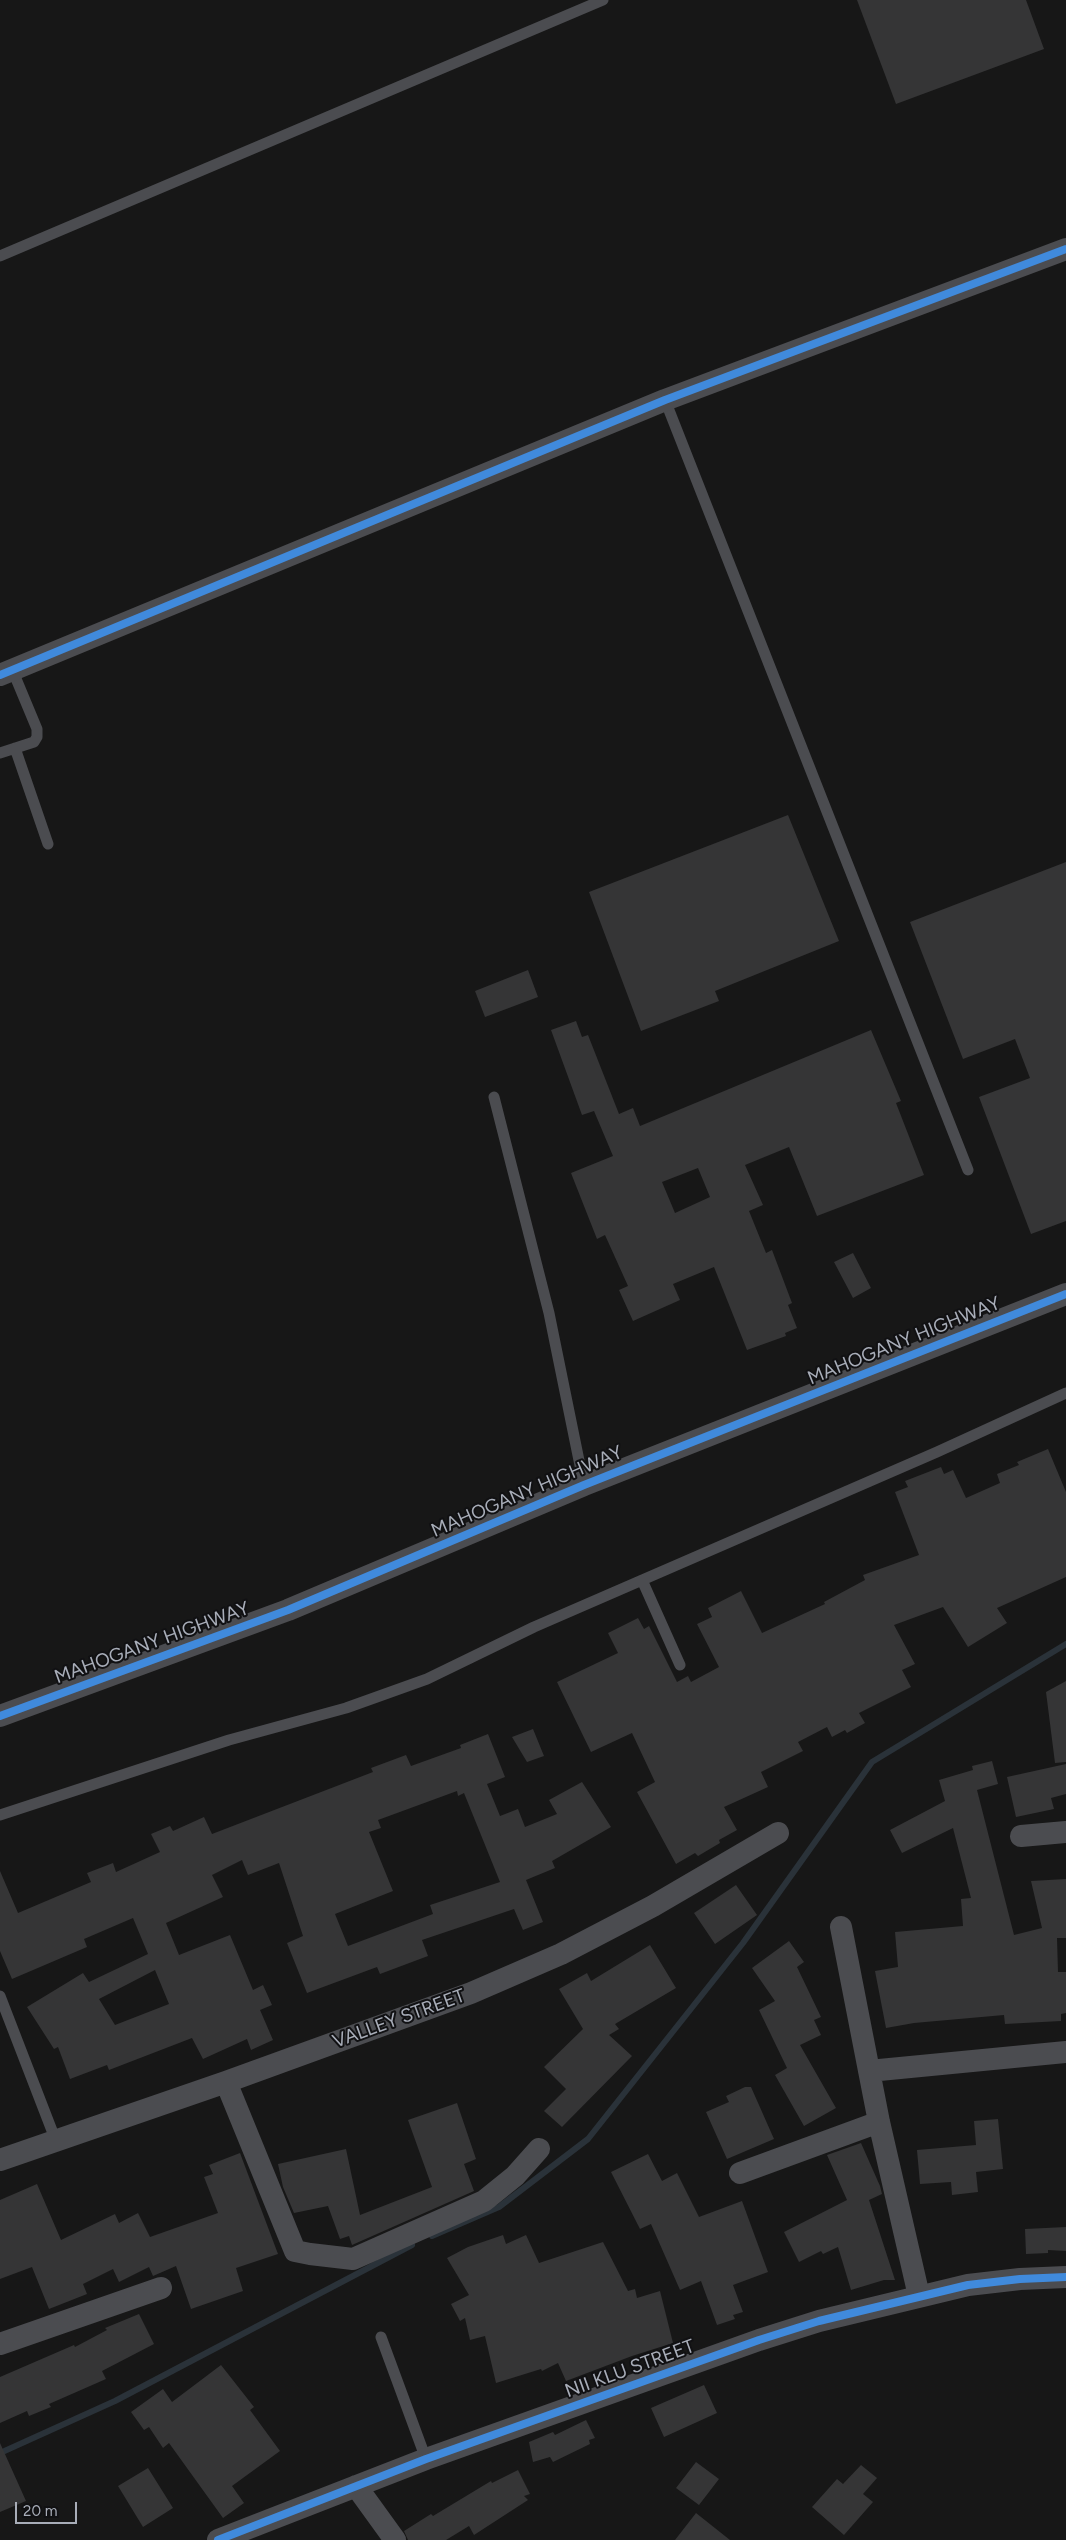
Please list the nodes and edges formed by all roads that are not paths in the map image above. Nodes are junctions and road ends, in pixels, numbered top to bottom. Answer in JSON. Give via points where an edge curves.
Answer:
{"nodes":[{"id":1,"x":603,"y":0,"type":"edge"},
{"id":2,"x":1066,"y":249,"type":"edge"},
{"id":3,"x":0,"y":256,"type":"edge"},
{"id":4,"x":665,"y":400,"type":"junction"},
{"id":5,"x":6,"y":672,"type":"edge"},
{"id":6,"x":15,"y":748,"type":"junction"},
{"id":7,"x":0,"y":753,"type":"edge"},
{"id":8,"x":48,"y":844,"type":"dead end"},
{"id":9,"x":494,"y":1097,"type":"dead end"},
{"id":10,"x":968,"y":1170,"type":"dead end"},
{"id":11,"x":1066,"y":1294,"type":"edge"},
{"id":12,"x":1066,"y":1393,"type":"edge"},
{"id":13,"x":584,"y":1485,"type":"junction"},
{"id":14,"x":642,"y":1580,"type":"junction"},
{"id":15,"x":680,"y":1665,"type":"dead end"},
{"id":16,"x":0,"y":1716,"type":"edge"},
{"id":17,"x":0,"y":1815,"type":"edge"},
{"id":18,"x":1066,"y":1832,"type":"edge"},
{"id":19,"x":778,"y":1833,"type":"dead end"},
{"id":20,"x":1021,"y":1836,"type":"dead end"},
{"id":21,"x":841,"y":1927,"type":"dead end"},
{"id":22,"x":0,"y":1996,"type":"edge"},
{"id":23,"x":1066,"y":2052,"type":"edge"},
{"id":24,"x":869,"y":2071,"type":"junction"},
{"id":25,"x":226,"y":2082,"type":"junction"},
{"id":26,"x":879,"y":2122,"type":"junction"},
{"id":27,"x":56,"y":2140,"type":"junction"},
{"id":28,"x":540,"y":2148,"type":"dead end"},
{"id":29,"x":0,"y":2160,"type":"edge"},
{"id":30,"x":740,"y":2173,"type":"dead end"},
{"id":31,"x":1066,"y":2277,"type":"edge"},
{"id":32,"x":161,"y":2288,"type":"dead end"},
{"id":33,"x":919,"y":2296,"type":"junction"},
{"id":34,"x":381,"y":2337,"type":"dead end"},
{"id":35,"x":0,"y":2344,"type":"edge"},
{"id":36,"x":426,"y":2459,"type":"junction"},
{"id":37,"x":356,"y":2486,"type":"junction"},
{"id":38,"x":218,"y":2540,"type":"edge"},
{"id":39,"x":395,"y":2540,"type":"edge"}],
"edges":[{"from":1,"to":3,"type":"lane"},
{"from":2,"to":4,"type":"street"},
{"from":4,"to":5,"type":"street"},
{"from":4,"to":10,"type":"lane"},
{"from":5,"to":6,"type":"lane","via":[[37,729],[34,742]]},
{"from":6,"to":7,"type":"lane"},
{"from":6,"to":8,"type":"lane"},
{"from":9,"to":13,"type":"lane","via":[[548,1313]]},
{"from":11,"to":13,"type":"street","name":"MAHOGANY HIGHWAY"},
{"from":12,"to":14,"type":"lane"},
{"from":13,"to":16,"type":"street","name":"MAHOGANY HIGHWAY","via":[[288,1610]]},
{"from":14,"to":15,"type":"lane"},
{"from":14,"to":17,"type":"lane","via":[[427,1679],[346,1708],[229,1740]]},
{"from":18,"to":20,"type":"street"},
{"from":19,"to":25,"type":"street","name":"VALLEY STREET","via":[[653,1906],[561,1954],[471,1994]]},
{"from":21,"to":24,"type":"street"},
{"from":22,"to":27,"type":"lane"},
{"from":23,"to":24,"type":"street"},
{"from":24,"to":26,"type":"street"},
{"from":25,"to":27,"type":"street","name":"VALLEY STREET"},
{"from":25,"to":28,"type":"street","via":[[295,2251],[353,2259],[484,2201],[515,2176]]},
{"from":26,"to":30,"type":"street"},
{"from":26,"to":33,"type":"street"},
{"from":27,"to":29,"type":"street","name":"VALLEY STREET"},
{"from":31,"to":33,"type":"street","name":"NII KLU STREET","via":[[968,2285]]},
{"from":32,"to":35,"type":"street"},
{"from":33,"to":36,"type":"street","name":"NII KLU STREET","via":[[759,2340]]},
{"from":34,"to":36,"type":"lane"},
{"from":36,"to":37,"type":"street","name":"NII KLU STREET"},
{"from":37,"to":38,"type":"street","name":"NII KLU STREET"},
{"from":37,"to":39,"type":"street"}]}
